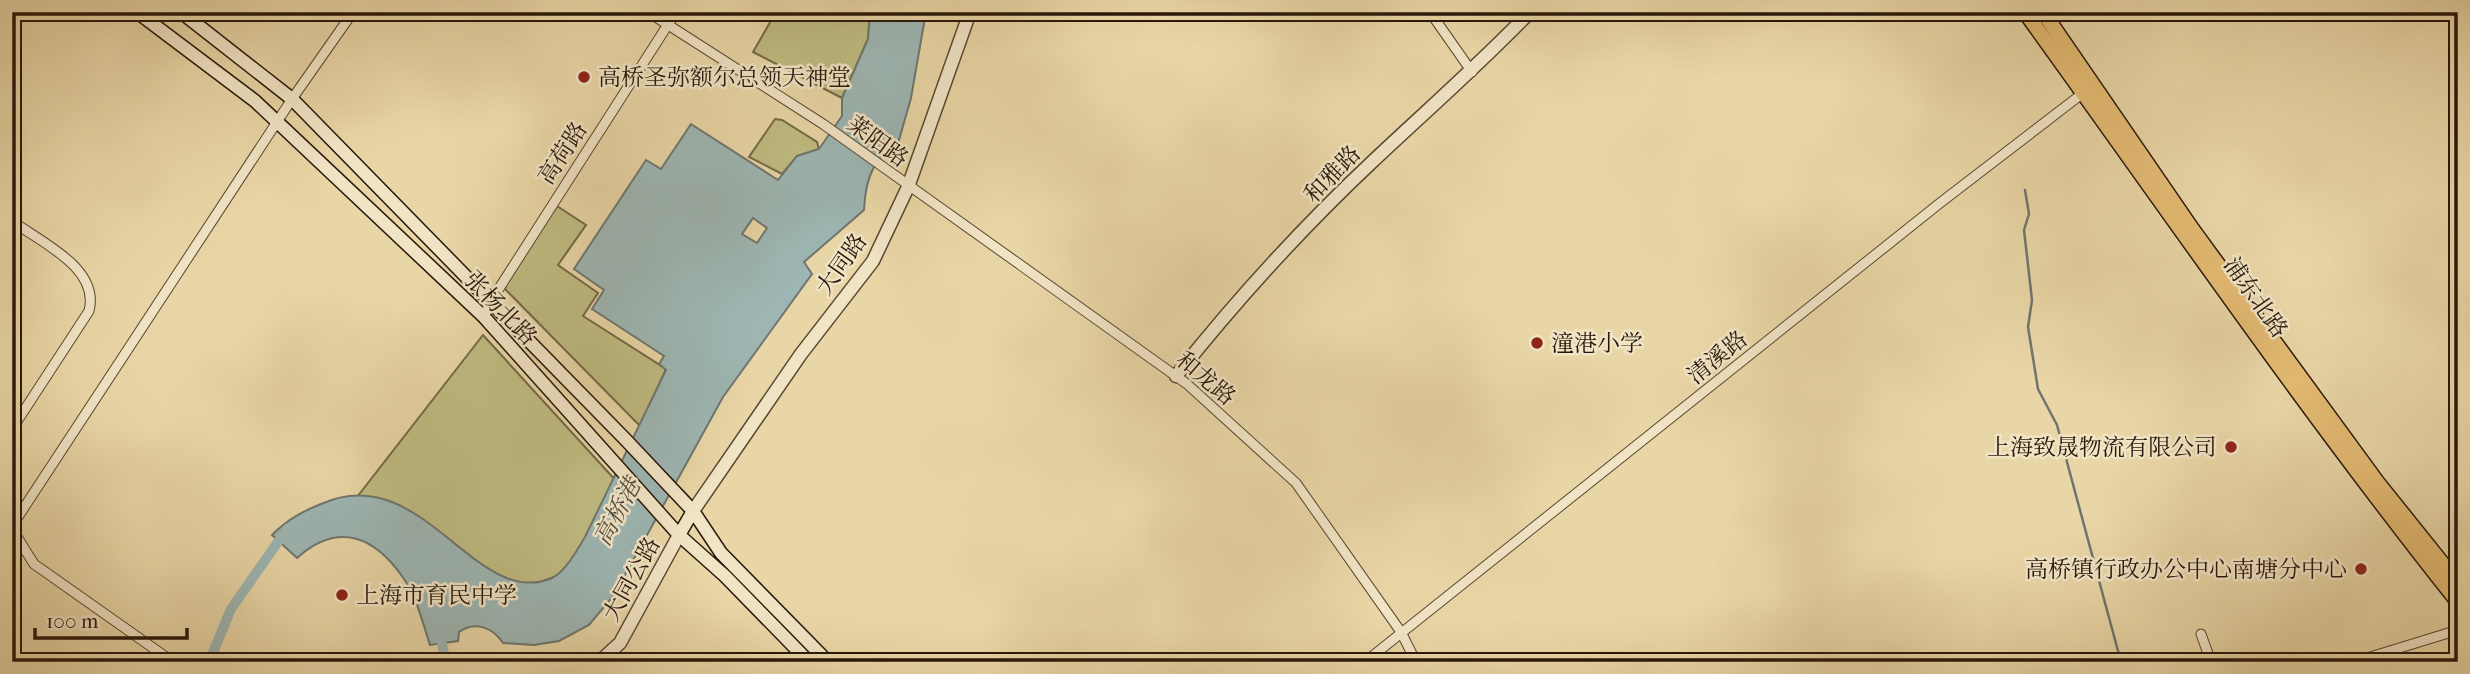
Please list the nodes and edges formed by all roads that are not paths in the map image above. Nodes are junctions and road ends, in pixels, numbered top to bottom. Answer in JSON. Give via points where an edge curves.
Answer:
{"nodes":[{"id":1,"x":137,"y":12,"type":"edge"},
{"id":2,"x":181,"y":12,"type":"edge"},
{"id":3,"x":353,"y":12,"type":"edge"},
{"id":4,"x":648,"y":12,"type":"edge"},
{"id":5,"x":676,"y":12,"type":"edge"},
{"id":6,"x":970,"y":12,"type":"edge"},
{"id":7,"x":1430,"y":12,"type":"edge"},
{"id":8,"x":1530,"y":12,"type":"edge"},
{"id":9,"x":2025,"y":12,"type":"edge"},
{"id":10,"x":2043,"y":12,"type":"edge"},
{"id":11,"x":668,"y":25,"type":"junction"},
{"id":12,"x":1472,"y":72,"type":"junction"},
{"id":13,"x":2089,"y":89,"type":"junction"},
{"id":14,"x":292,"y":99,"type":"junction"},
{"id":15,"x":277,"y":122,"type":"junction"},
{"id":16,"x":908,"y":187,"type":"junction"},
{"id":17,"x":12,"y":221,"type":"edge"},
{"id":18,"x":491,"y":301,"type":"junction"},
{"id":19,"x":484,"y":317,"type":"junction"},
{"id":20,"x":1176,"y":376,"type":"junction"},
{"id":21,"x":12,"y":429,"type":"edge"},
{"id":22,"x":693,"y":511,"type":"junction"},
{"id":23,"x":12,"y":527,"type":"edge"},
{"id":24,"x":679,"y":536,"type":"junction"},
{"id":25,"x":2458,"y":583,"type":"edge"},
{"id":26,"x":2458,"y":602,"type":"edge"},
{"id":27,"x":2458,"y":631,"type":"edge"},
{"id":28,"x":1401,"y":632,"type":"junction"},
{"id":29,"x":2201,"y":634,"type":"dead end"},
{"id":30,"x":173,"y":662,"type":"edge"},
{"id":31,"x":599,"y":662,"type":"edge"},
{"id":32,"x":809,"y":662,"type":"edge"},
{"id":33,"x":828,"y":662,"type":"edge"},
{"id":34,"x":1365,"y":662,"type":"edge"},
{"id":35,"x":1416,"y":662,"type":"edge"},
{"id":36,"x":2211,"y":662,"type":"edge"},
{"id":37,"x":2354,"y":662,"type":"edge"}],
"edges":[{"from":1,"to":15,"type":"main road","name":"张杨北路"},
{"from":2,"to":14,"type":"main road","name":"张杨北路"},
{"from":3,"to":14,"type":"street"},
{"from":4,"to":11,"type":"street","name":"莱阳路"},
{"from":5,"to":11,"type":"street","name":"高荷路"},
{"from":6,"to":16,"type":"main road","name":"大同路"},
{"from":7,"to":12,"type":"street"},
{"from":8,"to":12,"type":"main road","name":"和雅路"},
{"from":9,"to":13,"type":"main road","name":"浦东北路"},
{"from":10,"to":13,"type":"main road","name":"浦东北路"},
{"from":11,"to":16,"type":"street","name":"莱阳路","via":[[823,124]]},
{"from":11,"to":18,"type":"street","name":"高荷路"},
{"from":12,"to":20,"type":"main road","name":"和雅路","via":[[1370,164],[1237,304]]},
{"from":13,"to":25,"type":"main road","name":"浦东北路","via":[[2377,482]]},
{"from":13,"to":26,"type":"main road","name":"浦东北路","via":[[2305,405]]},
{"from":13,"to":28,"type":"street","name":"清溪路"},
{"from":14,"to":15,"type":"street"},
{"from":14,"to":18,"type":"main road","name":"张杨北路"},
{"from":15,"to":19,"type":"main road","name":"张杨北路"},
{"from":15,"to":23,"type":"street"},
{"from":16,"to":20,"type":"street","name":"和龙路"},
{"from":16,"to":22,"type":"main road","name":"大同路","via":[[873,261],[801,354]]},
{"from":17,"to":21,"type":"street","via":[[79,270],[89,283],[92,300],[89,312]]},
{"from":18,"to":19,"type":"street","name":"高荷路"},
{"from":18,"to":22,"type":"main road","name":"张杨北路"},
{"from":19,"to":24,"type":"main road","name":"张杨北路"},
{"from":20,"to":28,"type":"street","name":"和龙路","via":[[1296,483]]},
{"from":22,"to":24,"type":"main road","name":"大同公路"},
{"from":22,"to":33,"type":"main road","name":"张杨北路","via":[[721,553]]},
{"from":23,"to":30,"type":"street","via":[[34,564]]},
{"from":24,"to":31,"type":"main road","name":"大同公路","via":[[620,643]]},
{"from":24,"to":32,"type":"main road","name":"张杨北路"},
{"from":27,"to":37,"type":"street"},
{"from":28,"to":34,"type":"street","name":"清溪路"},
{"from":28,"to":35,"type":"street","name":"和龙路"},
{"from":29,"to":36,"type":"street"}]}
